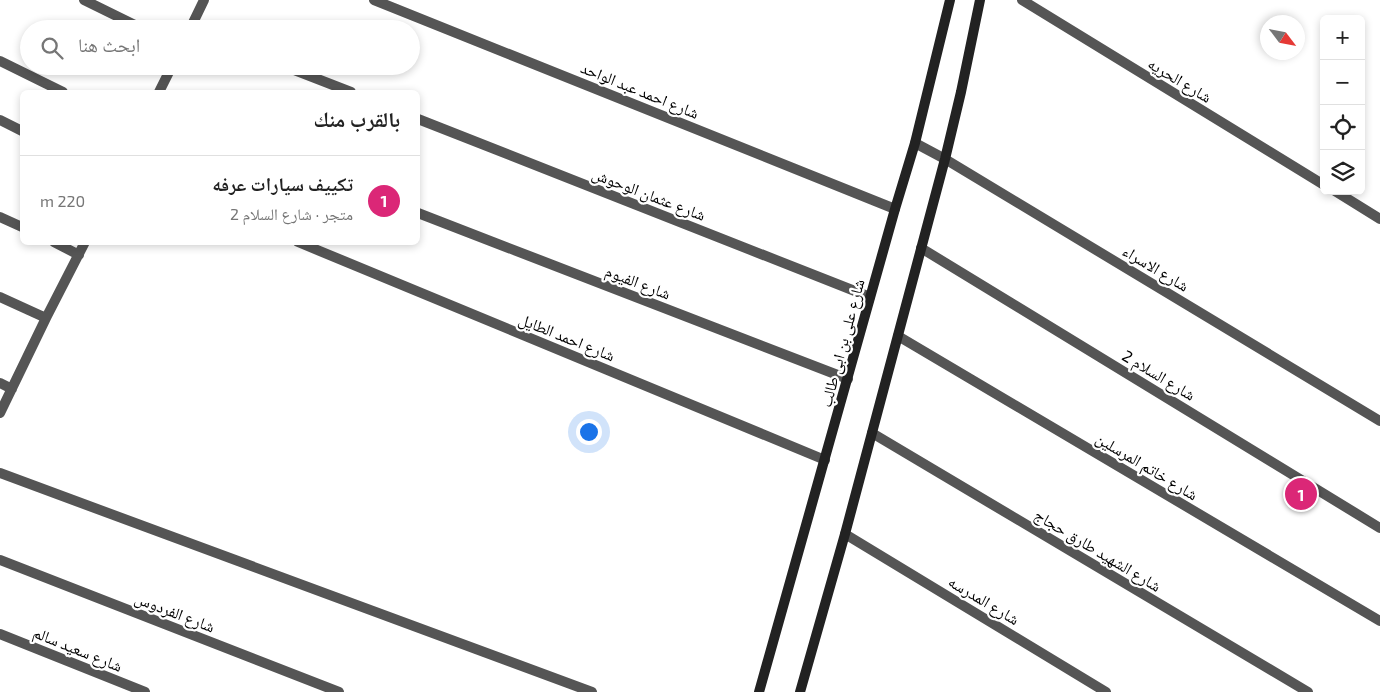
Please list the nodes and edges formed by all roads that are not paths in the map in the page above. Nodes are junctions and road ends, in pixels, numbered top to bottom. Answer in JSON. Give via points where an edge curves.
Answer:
{"nodes":[{"id":1,"x":84,"y":0,"type":"edge"},
{"id":2,"x":204,"y":0,"type":"edge"},
{"id":3,"x":374,"y":0,"type":"edge"},
{"id":4,"x":950,"y":0,"type":"edge"},
{"id":5,"x":980,"y":0,"type":"edge"},
{"id":6,"x":1022,"y":0,"type":"edge"},
{"id":7,"x":125,"y":20,"type":"edge"},
{"id":8,"x":194,"y":20,"type":"edge"},
{"id":9,"x":0,"y":61,"type":"edge"},
{"id":10,"x":20,"y":71,"type":"edge"},
{"id":11,"x":28,"y":75,"type":"edge"},
{"id":12,"x":168,"y":75,"type":"edge"},
{"id":13,"x":307,"y":75,"type":"edge"},
{"id":14,"x":59,"y":90,"type":"edge"},
{"id":15,"x":160,"y":90,"type":"edge"},
{"id":16,"x":346,"y":90,"type":"edge"},
{"id":17,"x":0,"y":120,"type":"edge"},
{"id":18,"x":420,"y":120,"type":"edge"},
{"id":19,"x":20,"y":130,"type":"edge"},
{"id":20,"x":915,"y":143,"type":"junction"},
{"id":21,"x":945,"y":159,"type":"junction"},
{"id":22,"x":1320,"y":183,"type":"edge"},
{"id":23,"x":1341,"y":195,"type":"edge"},
{"id":24,"x":895,"y":209,"type":"junction"},
{"id":25,"x":420,"y":214,"type":"edge"},
{"id":26,"x":0,"y":216,"type":"edge"},
{"id":27,"x":1380,"y":219,"type":"edge"},
{"id":28,"x":20,"y":227,"type":"edge"},
{"id":29,"x":60,"y":245,"type":"edge"},
{"id":30,"x":84,"y":245,"type":"edge"},
{"id":31,"x":305,"y":245,"type":"edge"},
{"id":32,"x":921,"y":248,"type":"junction"},
{"id":33,"x":79,"y":255,"type":"junction"},
{"id":34,"x":0,"y":297,"type":"edge"},
{"id":35,"x":870,"y":297,"type":"junction"},
{"id":36,"x":46,"y":318,"type":"junction"},
{"id":37,"x":898,"y":336,"type":"junction"},
{"id":38,"x":848,"y":380,"type":"junction"},
{"id":39,"x":0,"y":383,"type":"edge"},
{"id":40,"x":12,"y":389,"type":"junction"},
{"id":41,"x":0,"y":413,"type":"edge"},
{"id":42,"x":1380,"y":421,"type":"edge"},
{"id":43,"x":872,"y":433,"type":"junction"},
{"id":44,"x":825,"y":460,"type":"junction"},
{"id":45,"x":0,"y":472,"type":"edge"},
{"id":46,"x":1380,"y":528,"type":"edge"},
{"id":47,"x":845,"y":534,"type":"junction"},
{"id":48,"x":0,"y":560,"type":"edge"},
{"id":49,"x":1380,"y":621,"type":"edge"},
{"id":50,"x":0,"y":634,"type":"edge"},
{"id":51,"x":146,"y":692,"type":"edge"},
{"id":52,"x":339,"y":692,"type":"edge"},
{"id":53,"x":592,"y":692,"type":"edge"},
{"id":54,"x":758,"y":692,"type":"edge"},
{"id":55,"x":800,"y":692,"type":"edge"},
{"id":56,"x":1106,"y":692,"type":"edge"},
{"id":57,"x":1308,"y":692,"type":"edge"}],
"edges":[{"from":1,"to":7,"type":"street"},
{"from":2,"to":8,"type":"street"},
{"from":3,"to":24,"type":"street","name":"شارع احمد عبد الواحد"},
{"from":4,"to":20,"type":"street","name":"شارع على بن ابى طالب"},
{"from":5,"to":21,"type":"street"},
{"from":6,"to":22,"type":"street","name":"شارع الحريه"},
{"from":9,"to":10,"type":"street"},
{"from":11,"to":14,"type":"street"},
{"from":12,"to":15,"type":"street"},
{"from":13,"to":16,"type":"street"},
{"from":17,"to":19,"type":"street"},
{"from":18,"to":35,"type":"street","name":"شارع عثمان الوحوش"},
{"from":20,"to":21,"type":"street","name":"شارع الاسراء"},
{"from":20,"to":24,"type":"street","name":"شارع على بن ابى طالب"},
{"from":21,"to":32,"type":"street"},
{"from":21,"to":42,"type":"street","name":"شارع الاسراء"},
{"from":23,"to":27,"type":"street"},
{"from":24,"to":35,"type":"street","name":"شارع على بن ابى طالب"},
{"from":25,"to":38,"type":"street","name":"شارع الفيوم"},
{"from":26,"to":28,"type":"street"},
{"from":29,"to":33,"type":"street"},
{"from":30,"to":33,"type":"street"},
{"from":31,"to":44,"type":"street","name":"شارع احمد الطايل"},
{"from":32,"to":37,"type":"street"},
{"from":32,"to":46,"type":"street","name":"شارع السلام 2"},
{"from":33,"to":36,"type":"street"},
{"from":34,"to":36,"type":"street"},
{"from":35,"to":38,"type":"street","name":"شارع على بن ابى طالب"},
{"from":36,"to":40,"type":"street"},
{"from":37,"to":43,"type":"street"},
{"from":37,"to":49,"type":"street","name":"شارع خاتم المرسلين"},
{"from":38,"to":44,"type":"street","name":"شارع على بن ابى طالب"},
{"from":39,"to":40,"type":"street"},
{"from":40,"to":41,"type":"street"},
{"from":43,"to":47,"type":"street"},
{"from":43,"to":57,"type":"street","name":"شارع الشهيد طارق حجاج"},
{"from":44,"to":54,"type":"street","name":"شارع على بن ابى طالب"},
{"from":45,"to":53,"type":"street"},
{"from":47,"to":55,"type":"street"},
{"from":47,"to":56,"type":"street","name":"شارع المدرسه"},
{"from":48,"to":52,"type":"street","name":"شارع الفردوس"},
{"from":50,"to":51,"type":"street","name":"شارع سعيد سالم"}]}
